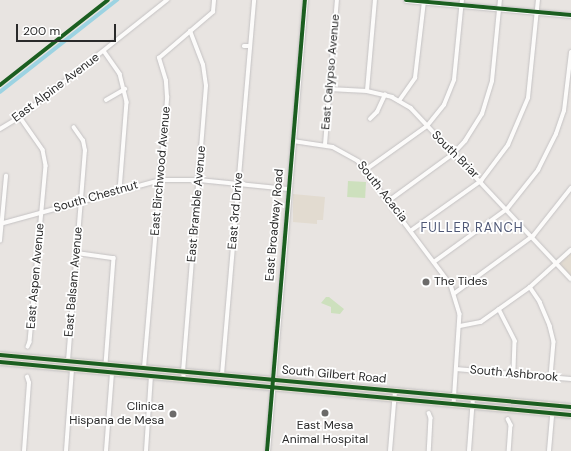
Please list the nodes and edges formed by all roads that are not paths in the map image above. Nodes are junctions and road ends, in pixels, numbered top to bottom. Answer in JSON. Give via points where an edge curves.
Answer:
{"nodes":[{"id":1,"x":167,"y":0,"type":"edge"},
{"id":2,"x":214,"y":0,"type":"edge"},
{"id":3,"x":254,"y":0,"type":"edge"},
{"id":4,"x":305,"y":0,"type":"edge"},
{"id":5,"x":337,"y":0,"type":"edge"},
{"id":6,"x":375,"y":0,"type":"edge"},
{"id":7,"x":406,"y":0,"type":"edge"},
{"id":8,"x":500,"y":0,"type":"edge"},
{"id":9,"x":538,"y":0,"type":"edge"},
{"id":10,"x":424,"y":1,"type":"edge"},
{"id":11,"x":462,"y":3,"type":"edge"},
{"id":12,"x":499,"y":8,"type":"junction"},
{"id":13,"x":537,"y":11,"type":"junction"},
{"id":14,"x":571,"y":15,"type":"edge"},
{"id":15,"x":190,"y":31,"type":"junction"},
{"id":16,"x":244,"y":46,"type":"dead end"},
{"id":17,"x":250,"y":46,"type":"junction"},
{"id":18,"x":104,"y":51,"type":"junction"},
{"id":19,"x":571,"y":52,"type":"edge"},
{"id":20,"x":125,"y":89,"type":"junction"},
{"id":21,"x":329,"y":89,"type":"junction"},
{"id":22,"x":367,"y":91,"type":"junction"},
{"id":23,"x":385,"y":96,"type":"junction"},
{"id":24,"x":106,"y":100,"type":"dead end"},
{"id":25,"x":399,"y":101,"type":"junction"},
{"id":26,"x":20,"y":117,"type":"junction"},
{"id":27,"x":370,"y":119,"type":"dead end"},
{"id":28,"x":427,"y":126,"type":"junction"},
{"id":29,"x":74,"y":128,"type":"dead end"},
{"id":30,"x":0,"y":129,"type":"edge"},
{"id":31,"x":293,"y":141,"type":"junction"},
{"id":32,"x":325,"y":145,"type":"junction"},
{"id":33,"x":454,"y":154,"type":"junction"},
{"id":34,"x":367,"y":169,"type":"junction"},
{"id":35,"x":6,"y":176,"type":"dead end"},
{"id":36,"x":161,"y":180,"type":"junction"},
{"id":37,"x":199,"y":180,"type":"junction"},
{"id":38,"x":481,"y":181,"type":"junction"},
{"id":39,"x":238,"y":184,"type":"junction"},
{"id":40,"x":571,"y":188,"type":"edge"},
{"id":41,"x":288,"y":189,"type":"junction"},
{"id":42,"x":120,"y":191,"type":"junction"},
{"id":43,"x":390,"y":200,"type":"junction"},
{"id":44,"x":81,"y":202,"type":"junction"},
{"id":45,"x":506,"y":209,"type":"junction"},
{"id":46,"x":42,"y":213,"type":"junction"},
{"id":47,"x":1,"y":224,"type":"edge"},
{"id":48,"x":412,"y":230,"type":"junction"},
{"id":49,"x":533,"y":236,"type":"junction"},
{"id":50,"x":0,"y":241,"type":"edge"},
{"id":51,"x":571,"y":250,"type":"edge"},
{"id":52,"x":77,"y":253,"type":"junction"},
{"id":53,"x":434,"y":262,"type":"junction"},
{"id":54,"x":558,"y":264,"type":"junction"},
{"id":55,"x":571,"y":279,"type":"edge"},
{"id":56,"x":530,"y":287,"type":"junction"},
{"id":57,"x":455,"y":293,"type":"junction"},
{"id":58,"x":499,"y":309,"type":"junction"},
{"id":59,"x":460,"y":326,"type":"junction"},
{"id":60,"x":28,"y":346,"type":"dead end"},
{"id":61,"x":0,"y":355,"type":"edge"},
{"id":62,"x":68,"y":361,"type":"junction"},
{"id":63,"x":0,"y":362,"type":"edge"},
{"id":64,"x":106,"y":365,"type":"junction"},
{"id":65,"x":144,"y":368,"type":"junction"},
{"id":66,"x":72,"y":369,"type":"junction"},
{"id":67,"x":456,"y":369,"type":"junction"},
{"id":68,"x":183,"y":372,"type":"junction"},
{"id":69,"x":112,"y":373,"type":"junction"},
{"id":70,"x":222,"y":375,"type":"junction"},
{"id":71,"x":514,"y":375,"type":"junction"},
{"id":72,"x":27,"y":376,"type":"dead end"},
{"id":73,"x":151,"y":376,"type":"junction"},
{"id":74,"x":550,"y":377,"type":"junction"},
{"id":75,"x":571,"y":379,"type":"edge"},
{"id":76,"x":184,"y":380,"type":"junction"},
{"id":77,"x":272,"y":380,"type":"junction"},
{"id":78,"x":356,"y":387,"type":"junction"},
{"id":79,"x":272,"y":388,"type":"junction"},
{"id":80,"x":381,"y":390,"type":"junction"},
{"id":81,"x":395,"y":391,"type":"junction"},
{"id":82,"x":329,"y":393,"type":"junction"},
{"id":83,"x":365,"y":396,"type":"junction"},
{"id":84,"x":454,"y":397,"type":"junction"},
{"id":85,"x":394,"y":398,"type":"junction"},
{"id":86,"x":473,"y":398,"type":"junction"},
{"id":87,"x":454,"y":404,"type":"junction"},
{"id":88,"x":472,"y":406,"type":"junction"},
{"id":89,"x":571,"y":407,"type":"edge"},
{"id":90,"x":429,"y":413,"type":"dead end"},
{"id":91,"x":552,"y":413,"type":"junction"},
{"id":92,"x":571,"y":415,"type":"edge"},
{"id":93,"x":508,"y":419,"type":"dead end"},
{"id":94,"x":24,"y":451,"type":"edge"},
{"id":95,"x":66,"y":451,"type":"edge"},
{"id":96,"x":106,"y":451,"type":"edge"},
{"id":97,"x":146,"y":451,"type":"edge"},
{"id":98,"x":267,"y":451,"type":"edge"},
{"id":99,"x":390,"y":451,"type":"edge"},
{"id":100,"x":429,"y":451,"type":"edge"},
{"id":101,"x":469,"y":451,"type":"edge"},
{"id":102,"x":509,"y":451,"type":"edge"},
{"id":103,"x":549,"y":451,"type":"edge"}],
"edges":[{"from":1,"to":18,"type":"street","name":"East Alpine Avenue"},
{"from":2,"to":15,"type":"street","name":"East Birchwood Avenue","via":[[213,12]]},
{"from":3,"to":17,"type":"street","name":"East 3rd Drive"},
{"from":4,"to":31,"type":"main road","name":"East Broadway Road"},
{"from":5,"to":21,"type":"street","name":"East Calypso Avenue"},
{"from":6,"to":22,"type":"street"},
{"from":7,"to":10,"type":"main road"},
{"from":8,"to":12,"type":"street"},
{"from":9,"to":13,"type":"street"},
{"from":10,"to":11,"type":"main road"},
{"from":10,"to":25,"type":"street","via":[[415,78]]},
{"from":11,"to":12,"type":"main road"},
{"from":11,"to":28,"type":"street","via":[[454,80],[444,105]]},
{"from":12,"to":13,"type":"main road"},
{"from":12,"to":33,"type":"street","via":[[488,98],[474,127]]},
{"from":13,"to":14,"type":"main road"},
{"from":13,"to":38,"type":"street","via":[[532,80],[523,115],[508,145]]},
{"from":15,"to":36,"type":"street","name":"East Birchwood Avenue","via":[[159,58],[166,81],[167,97]]},
{"from":15,"to":37,"type":"street","name":"East Bramble Avenue","via":[[203,65],[206,86]]},
{"from":16,"to":17,"type":"street"},
{"from":17,"to":39,"type":"street","name":"East 3rd Drive"},
{"from":18,"to":20,"type":"street","via":[[120,74]]},
{"from":18,"to":26,"type":"street","name":"East Alpine Avenue"},
{"from":19,"to":45,"type":"street","via":[[564,111],[556,134],[538,170]]},
{"from":20,"to":24,"type":"street"},
{"from":20,"to":42,"type":"street","via":[[127,102]]},
{"from":21,"to":22,"type":"street","name":"South Briar"},
{"from":21,"to":32,"type":"street","name":"East Calypso Avenue"},
{"from":22,"to":23,"type":"street","name":"South Briar"},
{"from":23,"to":25,"type":"street","name":"South Briar"},
{"from":23,"to":27,"type":"street","via":[[377,112]]},
{"from":25,"to":28,"type":"street","name":"South Briar","via":[[411,108]]},
{"from":26,"to":30,"type":"street","name":"East Alpine Avenue"},
{"from":26,"to":46,"type":"street","name":"East Aspen Avenue","via":[[43,150],[46,166]]},
{"from":28,"to":33,"type":"street","name":"South Briar"},
{"from":28,"to":34,"type":"street"},
{"from":29,"to":44,"type":"street","name":"East Balsam Avenue","via":[[83,141],[85,151]]},
{"from":31,"to":32,"type":"street","name":"South Acacia"},
{"from":31,"to":41,"type":"main road","name":"East Broadway Road"},
{"from":32,"to":34,"type":"street","name":"South Acacia","via":[[345,151]]},
{"from":33,"to":38,"type":"street","name":"South Briar"},
{"from":33,"to":43,"type":"street"},
{"from":34,"to":43,"type":"street","name":"South Acacia"},
{"from":35,"to":47,"type":"street"},
{"from":36,"to":37,"type":"street","name":"South Chestnut"},
{"from":36,"to":42,"type":"street","name":"South Chestnut"},
{"from":36,"to":65,"type":"street","name":"East Birchwood Avenue"},
{"from":37,"to":39,"type":"street","name":"South Chestnut"},
{"from":37,"to":68,"type":"street","name":"East Bramble Avenue"},
{"from":38,"to":45,"type":"street","name":"South Briar"},
{"from":38,"to":48,"type":"street"},
{"from":39,"to":41,"type":"street","name":"South Chestnut"},
{"from":39,"to":70,"type":"street","name":"East 3rd Drive"},
{"from":40,"to":49,"type":"street"},
{"from":41,"to":77,"type":"main road","name":"East Broadway Road"},
{"from":42,"to":44,"type":"street","name":"South Chestnut"},
{"from":43,"to":48,"type":"street","name":"South Acacia"},
{"from":44,"to":46,"type":"street","name":"South Chestnut"},
{"from":44,"to":52,"type":"street","name":"East Balsam Avenue"},
{"from":45,"to":49,"type":"street","name":"South Briar"},
{"from":45,"to":53,"type":"street"},
{"from":46,"to":47,"type":"street","name":"South Chestnut"},
{"from":46,"to":60,"type":"street","name":"East Aspen Avenue"},
{"from":47,"to":50,"type":"street"},
{"from":48,"to":53,"type":"street","name":"South Acacia"},
{"from":49,"to":54,"type":"street","name":"South Briar"},
{"from":49,"to":57,"type":"street"},
{"from":51,"to":54,"type":"street"},
{"from":52,"to":62,"type":"street","name":"East Balsam Avenue"},
{"from":52,"to":64,"type":"street","via":[[114,258]]},
{"from":53,"to":57,"type":"street","name":"South Acacia"},
{"from":54,"to":55,"type":"street","name":"South Briar"},
{"from":54,"to":56,"type":"street"},
{"from":56,"to":58,"type":"street"},
{"from":56,"to":74,"type":"street","via":[[540,302],[554,342]]},
{"from":57,"to":59,"type":"street","name":"South Acacia"},
{"from":58,"to":59,"type":"street","via":[[481,322]]},
{"from":58,"to":71,"type":"street","via":[[515,340]]},
{"from":59,"to":67,"type":"street","name":"South Acacia"},
{"from":61,"to":62,"type":"main road","name":"South Gilbert Road"},
{"from":62,"to":64,"type":"main road","name":"South Gilbert Road"},
{"from":63,"to":66,"type":"main road","name":"South Gilbert Road"},
{"from":64,"to":65,"type":"main road","name":"South Gilbert Road"},
{"from":65,"to":68,"type":"main road","name":"South Gilbert Road"},
{"from":66,"to":69,"type":"main road","name":"South Gilbert Road"},
{"from":66,"to":95,"type":"street"},
{"from":67,"to":71,"type":"street","name":"South Ashbrook"},
{"from":67,"to":84,"type":"street","name":"South Acacia"},
{"from":68,"to":70,"type":"main road","name":"South Gilbert Road"},
{"from":68,"to":76,"type":"street","name":"East Bramble Avenue"},
{"from":69,"to":73,"type":"main road","name":"South Gilbert Road"},
{"from":69,"to":96,"type":"street"},
{"from":70,"to":77,"type":"main road","name":"South Gilbert Road"},
{"from":71,"to":74,"type":"street","name":"South Ashbrook"},
{"from":72,"to":94,"type":"street","via":[[29,383]]},
{"from":73,"to":76,"type":"main road","name":"South Gilbert Road"},
{"from":73,"to":97,"type":"street"},
{"from":74,"to":75,"type":"street","name":"South Ashbrook"},
{"from":76,"to":79,"type":"main road","name":"South Gilbert Road"},
{"from":77,"to":78,"type":"main road","name":"South Gilbert Road"},
{"from":77,"to":79,"type":"main road","name":"East Broadway Road"},
{"from":78,"to":80,"type":"main road","name":"South Gilbert Road"},
{"from":78,"to":82,"type":"main road","via":[[353,391]]},
{"from":79,"to":82,"type":"main road","name":"South Gilbert Road"},
{"from":79,"to":98,"type":"main road","name":"East Broadway Road"},
{"from":80,"to":81,"type":"main road","name":"South Gilbert Road"},
{"from":80,"to":83,"type":"main road","via":[[367,392]]},
{"from":81,"to":84,"type":"main road","name":"South Gilbert Road"},
{"from":81,"to":85,"type":"street"},
{"from":82,"to":83,"type":"main road","name":"South Gilbert Road"},
{"from":83,"to":85,"type":"main road","name":"South Gilbert Road"},
{"from":84,"to":86,"type":"main road","name":"South Gilbert Road"},
{"from":84,"to":87,"type":"street","name":"South Acacia"},
{"from":85,"to":87,"type":"main road","name":"South Gilbert Road"},
{"from":85,"to":99,"type":"street"},
{"from":86,"to":88,"type":"street"},
{"from":86,"to":89,"type":"main road","name":"South Gilbert Road"},
{"from":87,"to":88,"type":"main road","name":"South Gilbert Road"},
{"from":88,"to":91,"type":"main road","name":"South Gilbert Road"},
{"from":88,"to":101,"type":"street"},
{"from":90,"to":100,"type":"street"},
{"from":91,"to":92,"type":"main road","name":"South Gilbert Road"},
{"from":91,"to":103,"type":"street"},
{"from":93,"to":102,"type":"street","via":[[511,425]]}]}
